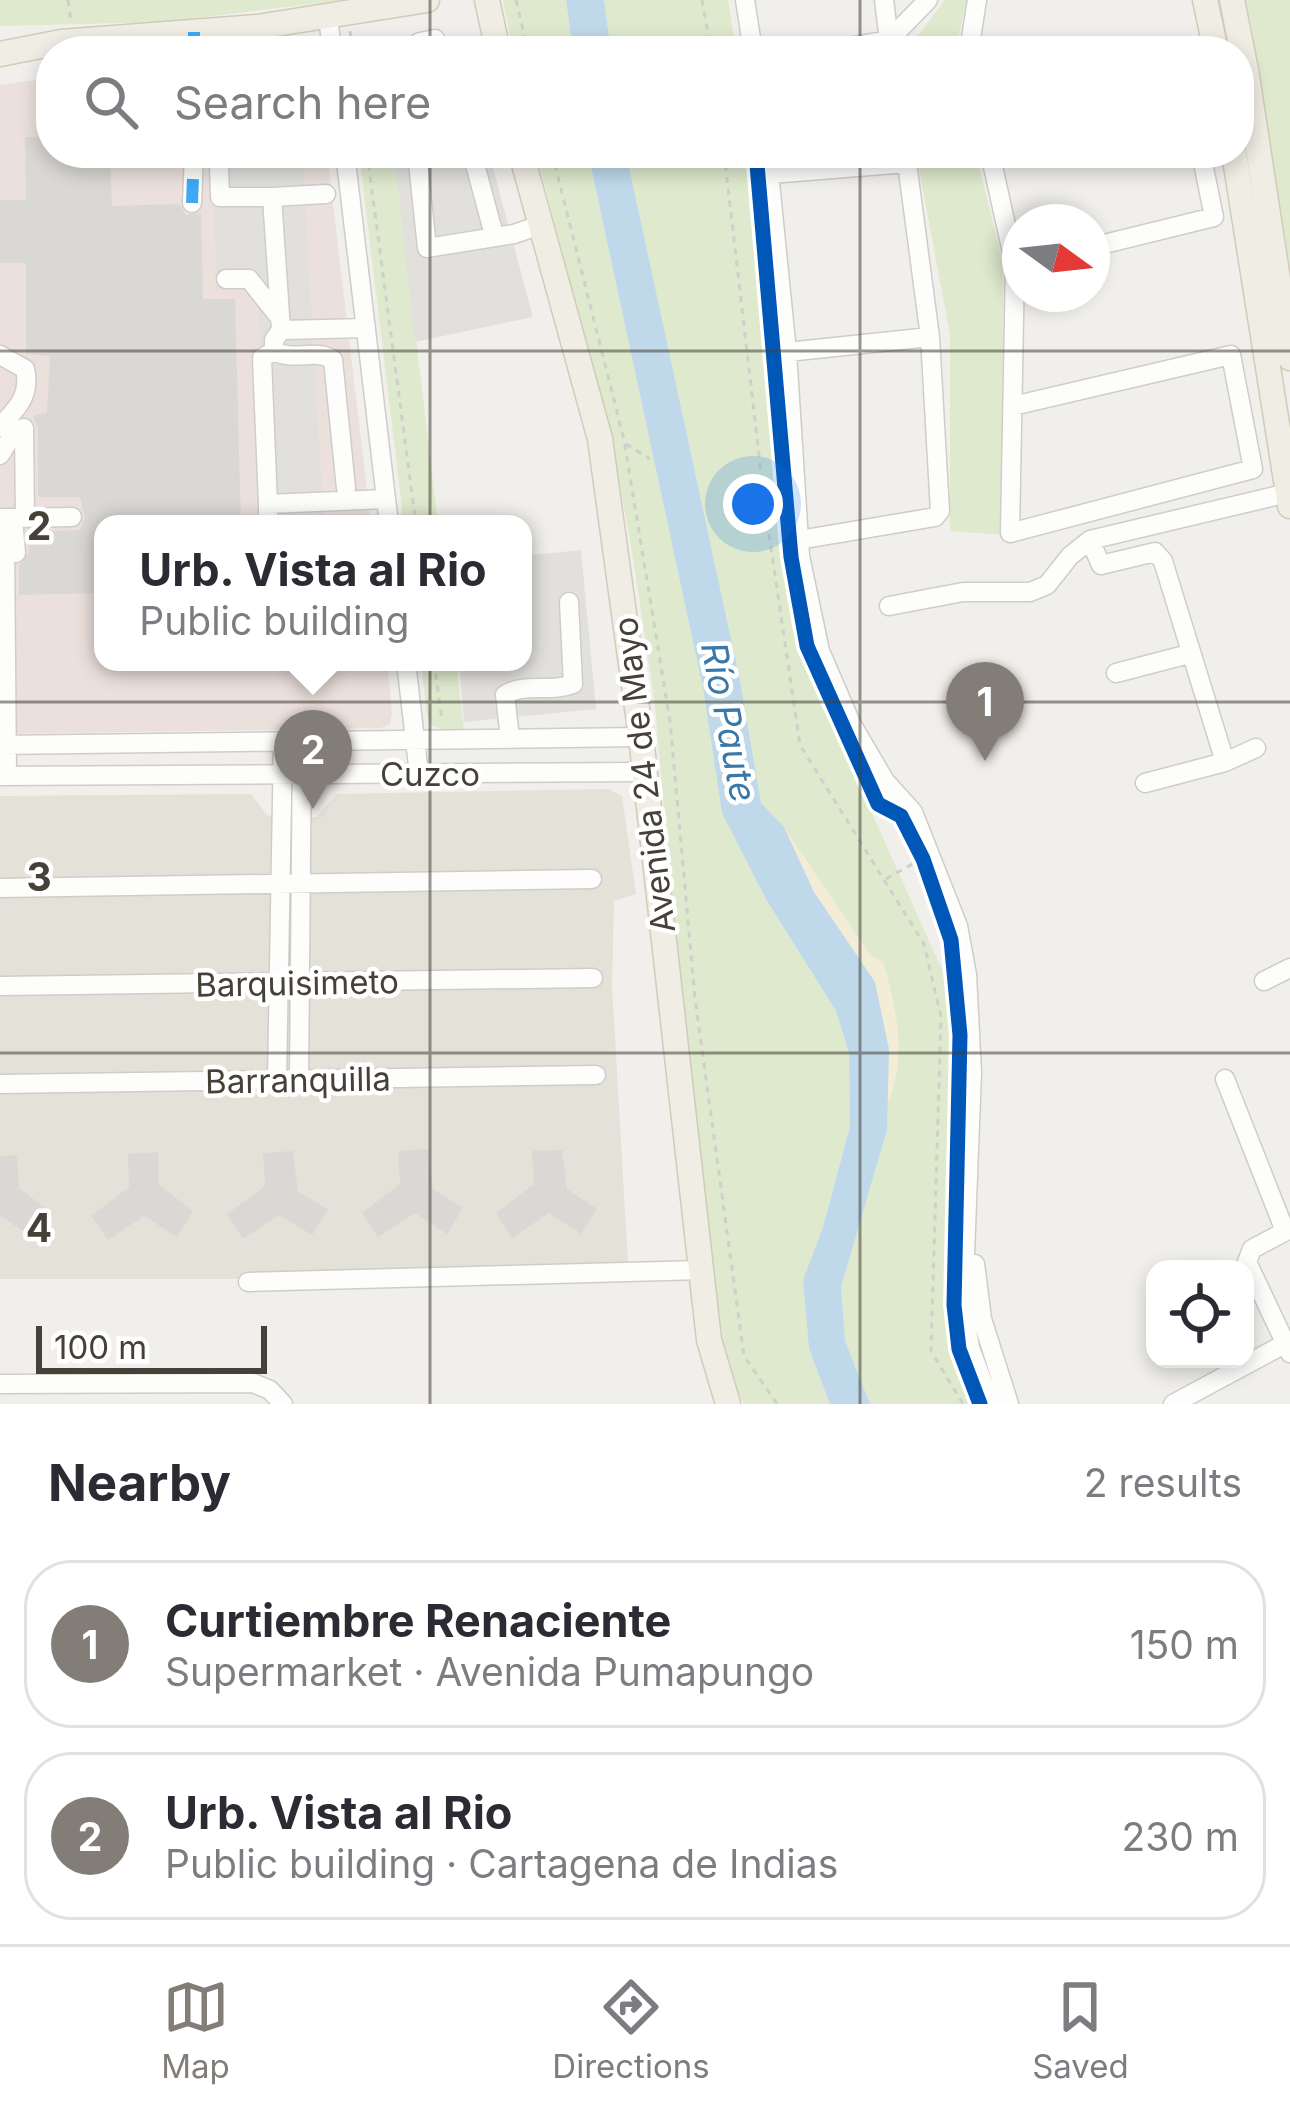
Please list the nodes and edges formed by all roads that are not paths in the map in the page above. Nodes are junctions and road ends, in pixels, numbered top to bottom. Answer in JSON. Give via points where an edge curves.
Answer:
{"nodes":[{"id":1,"x":427,"y":0,"type":"edge"},
{"id":2,"x":488,"y":0,"type":"edge"},
{"id":3,"x":745,"y":0,"type":"edge"},
{"id":4,"x":884,"y":0,"type":"edge"},
{"id":5,"x":928,"y":0,"type":"edge"},
{"id":6,"x":977,"y":0,"type":"edge"},
{"id":7,"x":1205,"y":0,"type":"edge"},
{"id":8,"x":1232,"y":0,"type":"edge"},
{"id":9,"x":328,"y":17,"type":"junction"},
{"id":10,"x":222,"y":36,"type":"edge"},
{"id":11,"x":330,"y":36,"type":"edge"},
{"id":12,"x":495,"y":36,"type":"edge"},
{"id":13,"x":751,"y":36,"type":"edge"},
{"id":14,"x":889,"y":36,"type":"edge"},
{"id":15,"x":894,"y":36,"type":"edge"},
{"id":16,"x":971,"y":36,"type":"edge"},
{"id":17,"x":1213,"y":36,"type":"edge"},
{"id":18,"x":1239,"y":36,"type":"edge"},
{"id":19,"x":0,"y":37,"type":"edge"},
{"id":20,"x":36,"y":40,"type":"edge"},
{"id":21,"x":36,"y":47,"type":"edge"},
{"id":22,"x":0,"y":54,"type":"edge"},
{"id":23,"x":1254,"y":122,"type":"edge"},
{"id":24,"x":193,"y":168,"type":"edge"},
{"id":25,"x":219,"y":168,"type":"edge"},
{"id":26,"x":347,"y":168,"type":"edge"},
{"id":27,"x":419,"y":168,"type":"edge"},
{"id":28,"x":476,"y":168,"type":"edge"},
{"id":29,"x":524,"y":168,"type":"edge"},
{"id":30,"x":769,"y":168,"type":"edge"},
{"id":31,"x":852,"y":168,"type":"edge"},
{"id":32,"x":908,"y":168,"type":"edge"},
{"id":33,"x":994,"y":168,"type":"edge"},
{"id":34,"x":1204,"y":168,"type":"edge"},
{"id":35,"x":1236,"y":168,"type":"edge"},
{"id":36,"x":770,"y":174,"type":"junction"},
{"id":37,"x":326,"y":194,"type":"dead end"},
{"id":38,"x":272,"y":197,"type":"junction"},
{"id":39,"x":192,"y":203,"type":"dead end"},
{"id":40,"x":1003,"y":204,"type":"edge"},
{"id":41,"x":540,"y":225,"type":"junction"},
{"id":42,"x":494,"y":235,"type":"junction"},
{"id":43,"x":1110,"y":243,"type":"edge"},
{"id":44,"x":226,"y":279,"type":"dead end"},
{"id":45,"x":1016,"y":312,"type":"edge"},
{"id":46,"x":280,"y":324,"type":"junction"},
{"id":47,"x":366,"y":328,"type":"junction"},
{"id":48,"x":930,"y":337,"type":"junction"},
{"id":49,"x":274,"y":351,"type":"junction"},
{"id":50,"x":787,"y":352,"type":"junction"},
{"id":51,"x":0,"y":355,"type":"edge"},
{"id":52,"x":1290,"y":358,"type":"edge"},
{"id":53,"x":1013,"y":406,"type":"junction"},
{"id":54,"x":0,"y":427,"type":"edge"},
{"id":55,"x":0,"y":455,"type":"edge"},
{"id":56,"x":346,"y":488,"type":"dead end"},
{"id":57,"x":386,"y":499,"type":"junction"},
{"id":58,"x":1289,"y":500,"type":"edge"},
{"id":59,"x":268,"y":514,"type":"edge"},
{"id":60,"x":388,"y":515,"type":"edge"},
{"id":61,"x":72,"y":517,"type":"dead end"},
{"id":62,"x":9,"y":522,"type":"edge"},
{"id":63,"x":799,"y":540,"type":"junction"},
{"id":64,"x":1090,"y":540,"type":"junction"},
{"id":65,"x":16,"y":567,"type":"dead end"},
{"id":66,"x":569,"y":602,"type":"dead end"},
{"id":67,"x":889,"y":605,"type":"dead end"},
{"id":68,"x":3,"y":652,"type":"edge"},
{"id":69,"x":1189,"y":654,"type":"junction"},
{"id":70,"x":407,"y":671,"type":"edge"},
{"id":71,"x":1116,"y":673,"type":"dead end"},
{"id":72,"x":641,"y":737,"type":"junction"},
{"id":73,"x":510,"y":738,"type":"junction"},
{"id":74,"x":415,"y":740,"type":"junction"},
{"id":75,"x":293,"y":741,"type":"junction"},
{"id":76,"x":4,"y":745,"type":"edge"},
{"id":77,"x":1256,"y":748,"type":"dead end"},
{"id":78,"x":1225,"y":763,"type":"junction"},
{"id":79,"x":644,"y":772,"type":"junction"},
{"id":80,"x":292,"y":774,"type":"junction"},
{"id":81,"x":419,"y":774,"type":"junction"},
{"id":82,"x":4,"y":776,"type":"edge"},
{"id":83,"x":1145,"y":783,"type":"dead end"},
{"id":84,"x":592,"y":879,"type":"dead end"},
{"id":85,"x":291,"y":884,"type":"junction"},
{"id":86,"x":0,"y":888,"type":"edge"},
{"id":87,"x":1290,"y":968,"type":"edge"},
{"id":88,"x":593,"y":978,"type":"dead end"},
{"id":89,"x":1264,"y":981,"type":"dead end"},
{"id":90,"x":278,"y":983,"type":"junction"},
{"id":91,"x":300,"y":983,"type":"junction"},
{"id":92,"x":0,"y":986,"type":"edge"},
{"id":93,"x":971,"y":1072,"type":"junction"},
{"id":94,"x":596,"y":1075,"type":"dead end"},
{"id":95,"x":1225,"y":1079,"type":"dead end"},
{"id":96,"x":277,"y":1080,"type":"junction"},
{"id":97,"x":299,"y":1080,"type":"junction"},
{"id":98,"x":0,"y":1084,"type":"edge"},
{"id":99,"x":1288,"y":1230,"type":"edge"},
{"id":100,"x":702,"y":1270,"type":"junction"},
{"id":101,"x":248,"y":1282,"type":"dead end"},
{"id":102,"x":1288,"y":1346,"type":"edge"},
{"id":103,"x":0,"y":1384,"type":"edge"},
{"id":104,"x":1209,"y":1395,"type":"edge"},
{"id":105,"x":283,"y":1404,"type":"edge"},
{"id":106,"x":728,"y":1404,"type":"edge"},
{"id":107,"x":992,"y":1404,"type":"edge"},
{"id":108,"x":1010,"y":1404,"type":"edge"},
{"id":109,"x":1173,"y":1404,"type":"edge"}],
"edges":[{"from":1,"to":9,"type":"main road"},
{"from":2,"to":12,"type":"main road"},
{"from":3,"to":13,"type":"street"},
{"from":4,"to":14,"type":"street"},
{"from":5,"to":15,"type":"street"},
{"from":6,"to":16,"type":"street"},
{"from":7,"to":17,"type":"main road"},
{"from":8,"to":18,"type":"main road"},
{"from":9,"to":10,"type":"main road"},
{"from":9,"to":11,"type":"street"},
{"from":19,"to":20,"type":"main road"},
{"from":21,"to":22,"type":"main road"},
{"from":23,"to":52,"type":"main road"},
{"from":24,"to":39,"type":"street"},
{"from":25,"to":38,"type":"street","via":[[220,197]]},
{"from":26,"to":47,"type":"street"},
{"from":27,"to":42,"type":"street","via":[[427,248]]},
{"from":28,"to":42,"type":"street"},
{"from":29,"to":41,"type":"main road","name":"Avenida 24 de Mayo"},
{"from":30,"to":36,"type":"street"},
{"from":31,"to":36,"type":"street"},
{"from":32,"to":48,"type":"street"},
{"from":33,"to":40,"type":"street"},
{"from":34,"to":43,"type":"street","via":[[1214,217]]},
{"from":35,"to":58,"type":"main road"},
{"from":36,"to":50,"type":"street"},
{"from":37,"to":38,"type":"street"},
{"from":38,"to":46,"type":"street"},
{"from":41,"to":42,"type":"street"},
{"from":41,"to":72,"type":"main road","name":"Avenida 24 de Mayo","via":[[600,439]]},
{"from":44,"to":46,"type":"street","via":[[249,279]]},
{"from":45,"to":53,"type":"street"},
{"from":46,"to":47,"type":"street"},
{"from":46,"to":49,"type":"street"},
{"from":47,"to":57,"type":"street"},
{"from":48,"to":50,"type":"street"},
{"from":48,"to":63,"type":"street","via":[[941,502],[935,517]]},
{"from":49,"to":56,"type":"street","via":[[333,359]]},
{"from":49,"to":59,"type":"street","via":[[262,358]]},
{"from":50,"to":63,"type":"street"},
{"from":51,"to":54,"type":"street","via":[[25,369],[28,382]]},
{"from":53,"to":53,"type":"street","via":[[1010,533],[1253,470],[1231,355]]},
{"from":55,"to":62,"type":"street","via":[[24,428]]},
{"from":57,"to":59,"type":"street"},
{"from":57,"to":60,"type":"street"},
{"from":58,"to":64,"type":"street"},
{"from":61,"to":62,"type":"street"},
{"from":62,"to":65,"type":"street"},
{"from":62,"to":68,"type":"street"},
{"from":63,"to":93,"type":"street","via":[[820,651],[851,723],[913,812],[958,926]]},
{"from":64,"to":67,"type":"street","via":[[1030,592],[963,592]]},
{"from":64,"to":69,"type":"street","via":[[1101,565],[1155,552],[1163,561]]},
{"from":66,"to":73,"type":"street","via":[[573,684],[505,695]]},
{"from":68,"to":76,"type":"street"},
{"from":69,"to":71,"type":"street"},
{"from":69,"to":78,"type":"street"},
{"from":70,"to":74,"type":"street"},
{"from":72,"to":73,"type":"street","name":"Cuzco"},
{"from":72,"to":79,"type":"main road","name":"Avenida 24 de Mayo"},
{"from":73,"to":74,"type":"street","name":"Cuzco"},
{"from":74,"to":75,"type":"street","name":"Cuzco"},
{"from":74,"to":81,"type":"street"},
{"from":75,"to":76,"type":"street","name":"Cuzco"},
{"from":75,"to":80,"type":"street"},
{"from":76,"to":82,"type":"street"},
{"from":77,"to":78,"type":"street"},
{"from":78,"to":83,"type":"street"},
{"from":79,"to":81,"type":"street","name":"Cuzco"},
{"from":79,"to":100,"type":"main road","name":"Avenida 24 de Mayo"},
{"from":80,"to":81,"type":"street","name":"Cuzco"},
{"from":80,"to":82,"type":"street","name":"Cuzco"},
{"from":80,"to":85,"type":"street"},
{"from":84,"to":85,"type":"street"},
{"from":85,"to":86,"type":"street"},
{"from":85,"to":90,"type":"street"},
{"from":85,"to":91,"type":"street"},
{"from":87,"to":89,"type":"street"},
{"from":88,"to":91,"type":"street","name":"Barquisimeto"},
{"from":90,"to":91,"type":"street","name":"Barquisimeto"},
{"from":90,"to":92,"type":"street","name":"Barquisimeto"},
{"from":90,"to":96,"type":"street"},
{"from":91,"to":97,"type":"street"},
{"from":93,"to":107,"type":"street","via":[[963,1306]]},
{"from":93,"to":108,"type":"street","via":[[975,1276]]},
{"from":94,"to":97,"type":"street","name":"Barranquilla"},
{"from":95,"to":99,"type":"street"},
{"from":96,"to":97,"type":"street","name":"Barranquilla"},
{"from":96,"to":98,"type":"street","name":"Barranquilla"},
{"from":99,"to":102,"type":"street","via":[[1246,1255]]},
{"from":100,"to":101,"type":"street"},
{"from":100,"to":106,"type":"main road","name":"Avenida 24 de Mayo","via":[[709,1340]]},
{"from":102,"to":104,"type":"street"},
{"from":103,"to":105,"type":"street","via":[[253,1383]]},
{"from":104,"to":109,"type":"street"}]}
